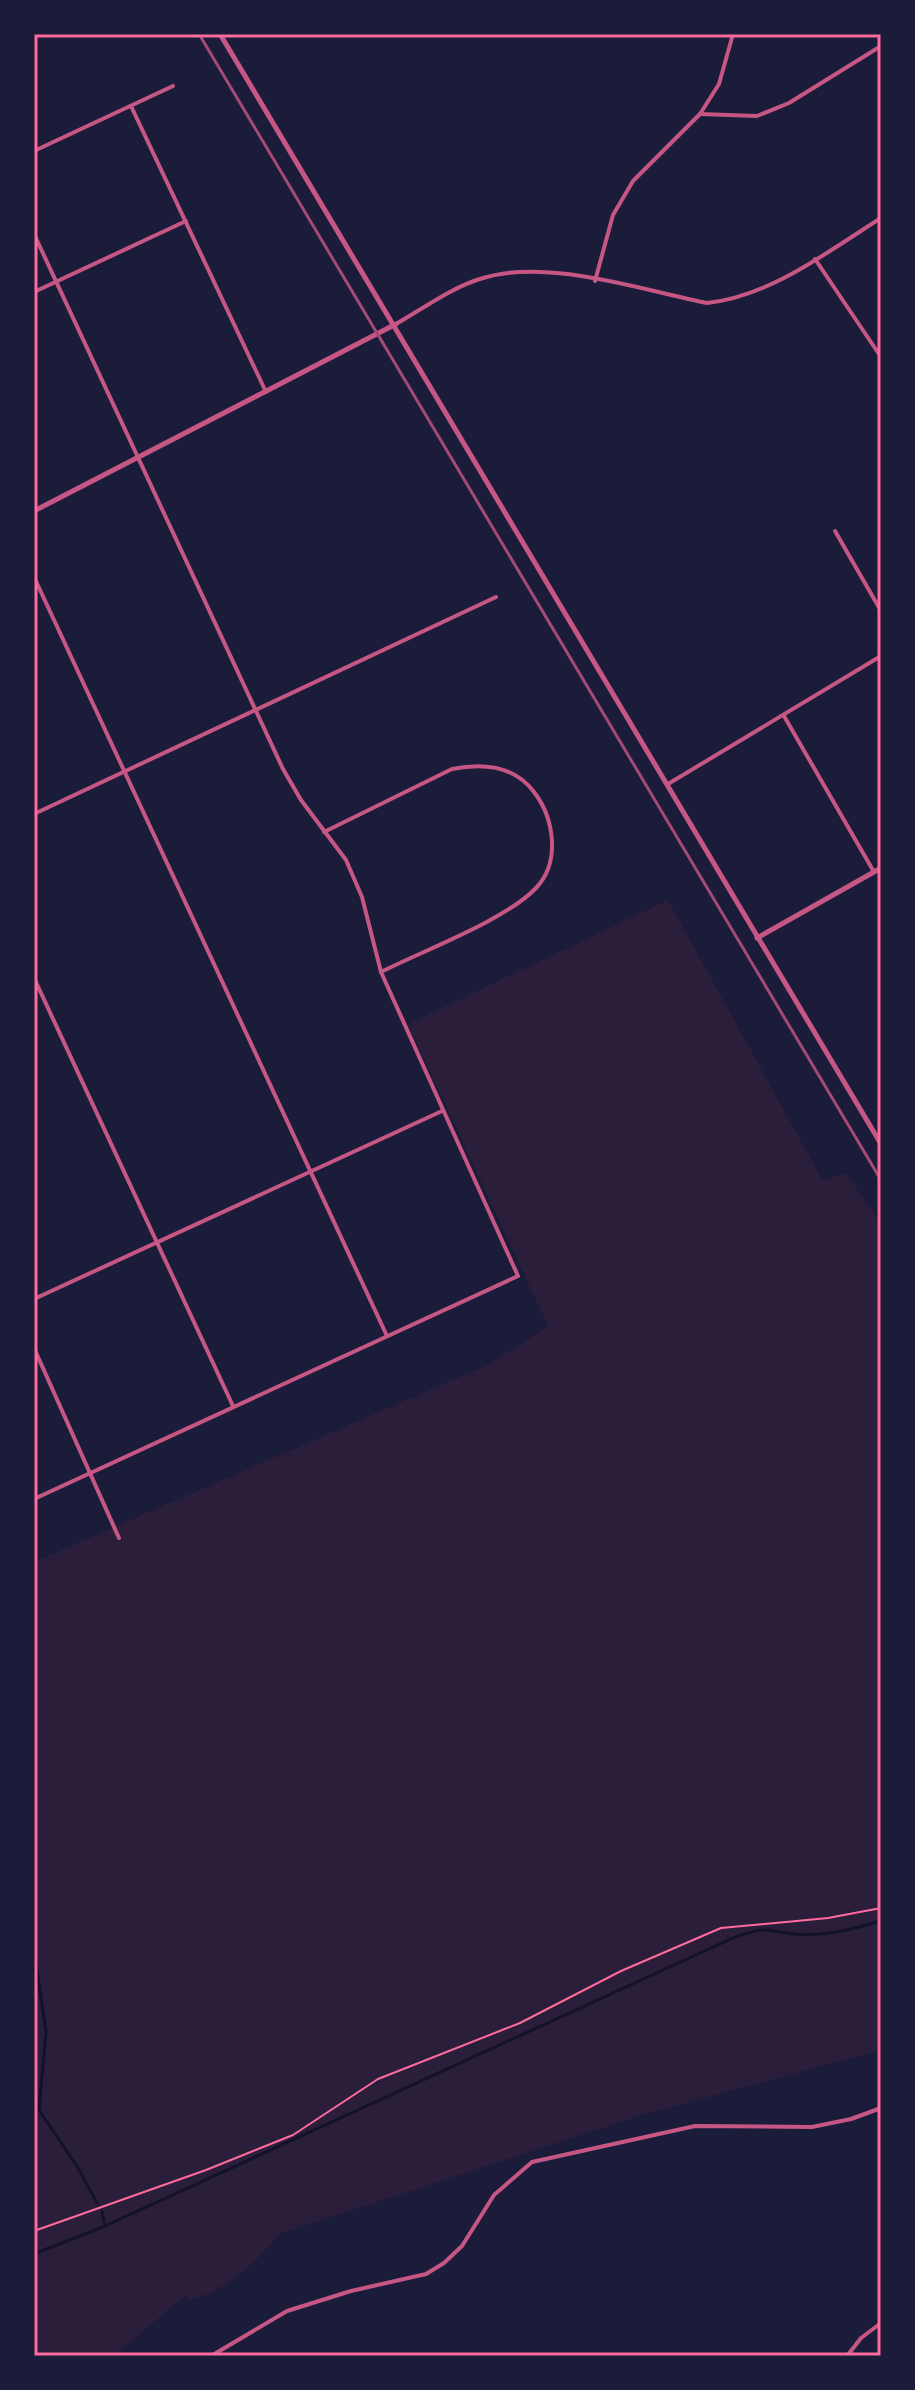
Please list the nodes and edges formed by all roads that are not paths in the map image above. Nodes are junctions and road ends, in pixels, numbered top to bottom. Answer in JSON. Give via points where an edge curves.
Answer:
{"nodes":[{"id":1,"x":220,"y":34,"type":"edge"},
{"id":2,"x":733,"y":34,"type":"edge"},
{"id":3,"x":881,"y":46,"type":"edge"},
{"id":4,"x":173,"y":86,"type":"dead end"},
{"id":5,"x":131,"y":106,"type":"junction"},
{"id":6,"x":700,"y":114,"type":"junction"},
{"id":7,"x":34,"y":151,"type":"edge"},
{"id":8,"x":881,"y":218,"type":"edge"},
{"id":9,"x":186,"y":221,"type":"junction"},
{"id":10,"x":34,"y":234,"type":"edge"},
{"id":11,"x":815,"y":259,"type":"junction"},
{"id":12,"x":56,"y":281,"type":"junction"},
{"id":13,"x":595,"y":281,"type":"junction"},
{"id":14,"x":34,"y":292,"type":"edge"},
{"id":15,"x":396,"y":324,"type":"junction"},
{"id":16,"x":881,"y":357,"type":"edge"},
{"id":17,"x":266,"y":392,"type":"junction"},
{"id":18,"x":138,"y":458,"type":"junction"},
{"id":19,"x":34,"y":511,"type":"edge"},
{"id":20,"x":835,"y":531,"type":"dead end"},
{"id":21,"x":34,"y":577,"type":"edge"},
{"id":22,"x":496,"y":597,"type":"dead end"},
{"id":23,"x":881,"y":611,"type":"edge"},
{"id":24,"x":881,"y":656,"type":"edge"},
{"id":25,"x":257,"y":712,"type":"junction"},
{"id":26,"x":784,"y":716,"type":"junction"},
{"id":27,"x":126,"y":772,"type":"junction"},
{"id":28,"x":668,"y":784,"type":"junction"},
{"id":29,"x":34,"y":814,"type":"edge"},
{"id":30,"x":324,"y":832,"type":"junction"},
{"id":31,"x":881,"y":868,"type":"edge"},
{"id":32,"x":874,"y":872,"type":"junction"},
{"id":33,"x":757,"y":938,"type":"junction"},
{"id":34,"x":381,"y":972,"type":"junction"},
{"id":35,"x":34,"y":978,"type":"edge"},
{"id":36,"x":442,"y":1111,"type":"junction"},
{"id":37,"x":881,"y":1144,"type":"edge"},
{"id":38,"x":309,"y":1169,"type":"junction"},
{"id":39,"x":157,"y":1240,"type":"junction"},
{"id":40,"x":34,"y":1299,"type":"edge"},
{"id":41,"x":387,"y":1337,"type":"junction"},
{"id":42,"x":34,"y":1348,"type":"edge"},
{"id":43,"x":233,"y":1406,"type":"junction"},
{"id":44,"x":91,"y":1472,"type":"junction"},
{"id":45,"x":34,"y":1499,"type":"edge"},
{"id":46,"x":119,"y":1538,"type":"dead end"},
{"id":47,"x":881,"y":2108,"type":"edge"},
{"id":48,"x":881,"y":2323,"type":"edge"},
{"id":49,"x":211,"y":2356,"type":"edge"},
{"id":50,"x":847,"y":2356,"type":"edge"}],
"edges":[{"from":1,"to":15,"type":"street"},
{"from":2,"to":6,"type":"street","via":[[719,84]]},
{"from":3,"to":6,"type":"street","via":[[789,103],[757,116]]},
{"from":4,"to":5,"type":"street"},
{"from":5,"to":7,"type":"street"},
{"from":5,"to":9,"type":"street"},
{"from":6,"to":13,"type":"street","via":[[633,181],[613,215]]},
{"from":8,"to":11,"type":"street"},
{"from":9,"to":12,"type":"street"},
{"from":9,"to":17,"type":"street"},
{"from":10,"to":12,"type":"street"},
{"from":11,"to":13,"type":"street","via":[[737,300],[707,303]]},
{"from":11,"to":16,"type":"street"},
{"from":12,"to":14,"type":"street"},
{"from":12,"to":18,"type":"street"},
{"from":13,"to":15,"type":"street","via":[[533,269],[485,277]]},
{"from":15,"to":17,"type":"street"},
{"from":15,"to":28,"type":"street"},
{"from":17,"to":18,"type":"street"},
{"from":18,"to":19,"type":"street"},
{"from":18,"to":25,"type":"street"},
{"from":20,"to":23,"type":"street"},
{"from":21,"to":27,"type":"street"},
{"from":22,"to":25,"type":"street"},
{"from":24,"to":26,"type":"street"},
{"from":25,"to":27,"type":"street"},
{"from":25,"to":30,"type":"street","via":[[283,769]]},
{"from":26,"to":28,"type":"street"},
{"from":26,"to":32,"type":"street"},
{"from":27,"to":29,"type":"street"},
{"from":27,"to":38,"type":"street"},
{"from":28,"to":33,"type":"street"},
{"from":30,"to":34,"type":"street","via":[[346,860],[362,897]]},
{"from":30,"to":34,"type":"street","via":[[452,769],[476,764],[525,780],[541,801],[552,830],[551,855],[537,888]]},
{"from":31,"to":32,"type":"street"},
{"from":32,"to":33,"type":"street"},
{"from":33,"to":37,"type":"street"},
{"from":34,"to":36,"type":"street"},
{"from":35,"to":39,"type":"street"},
{"from":36,"to":38,"type":"street"},
{"from":36,"to":41,"type":"street","via":[[518,1276]]},
{"from":38,"to":39,"type":"street"},
{"from":38,"to":41,"type":"street"},
{"from":39,"to":40,"type":"street"},
{"from":39,"to":43,"type":"street"},
{"from":41,"to":43,"type":"street"},
{"from":42,"to":44,"type":"street"},
{"from":43,"to":44,"type":"street"},
{"from":44,"to":45,"type":"street"},
{"from":44,"to":46,"type":"street"},
{"from":47,"to":49,"type":"street","via":[[812,2127],[695,2126],[532,2162],[494,2195],[462,2246],[435,2269],[287,2311]]},
{"from":48,"to":50,"type":"street"}]}
